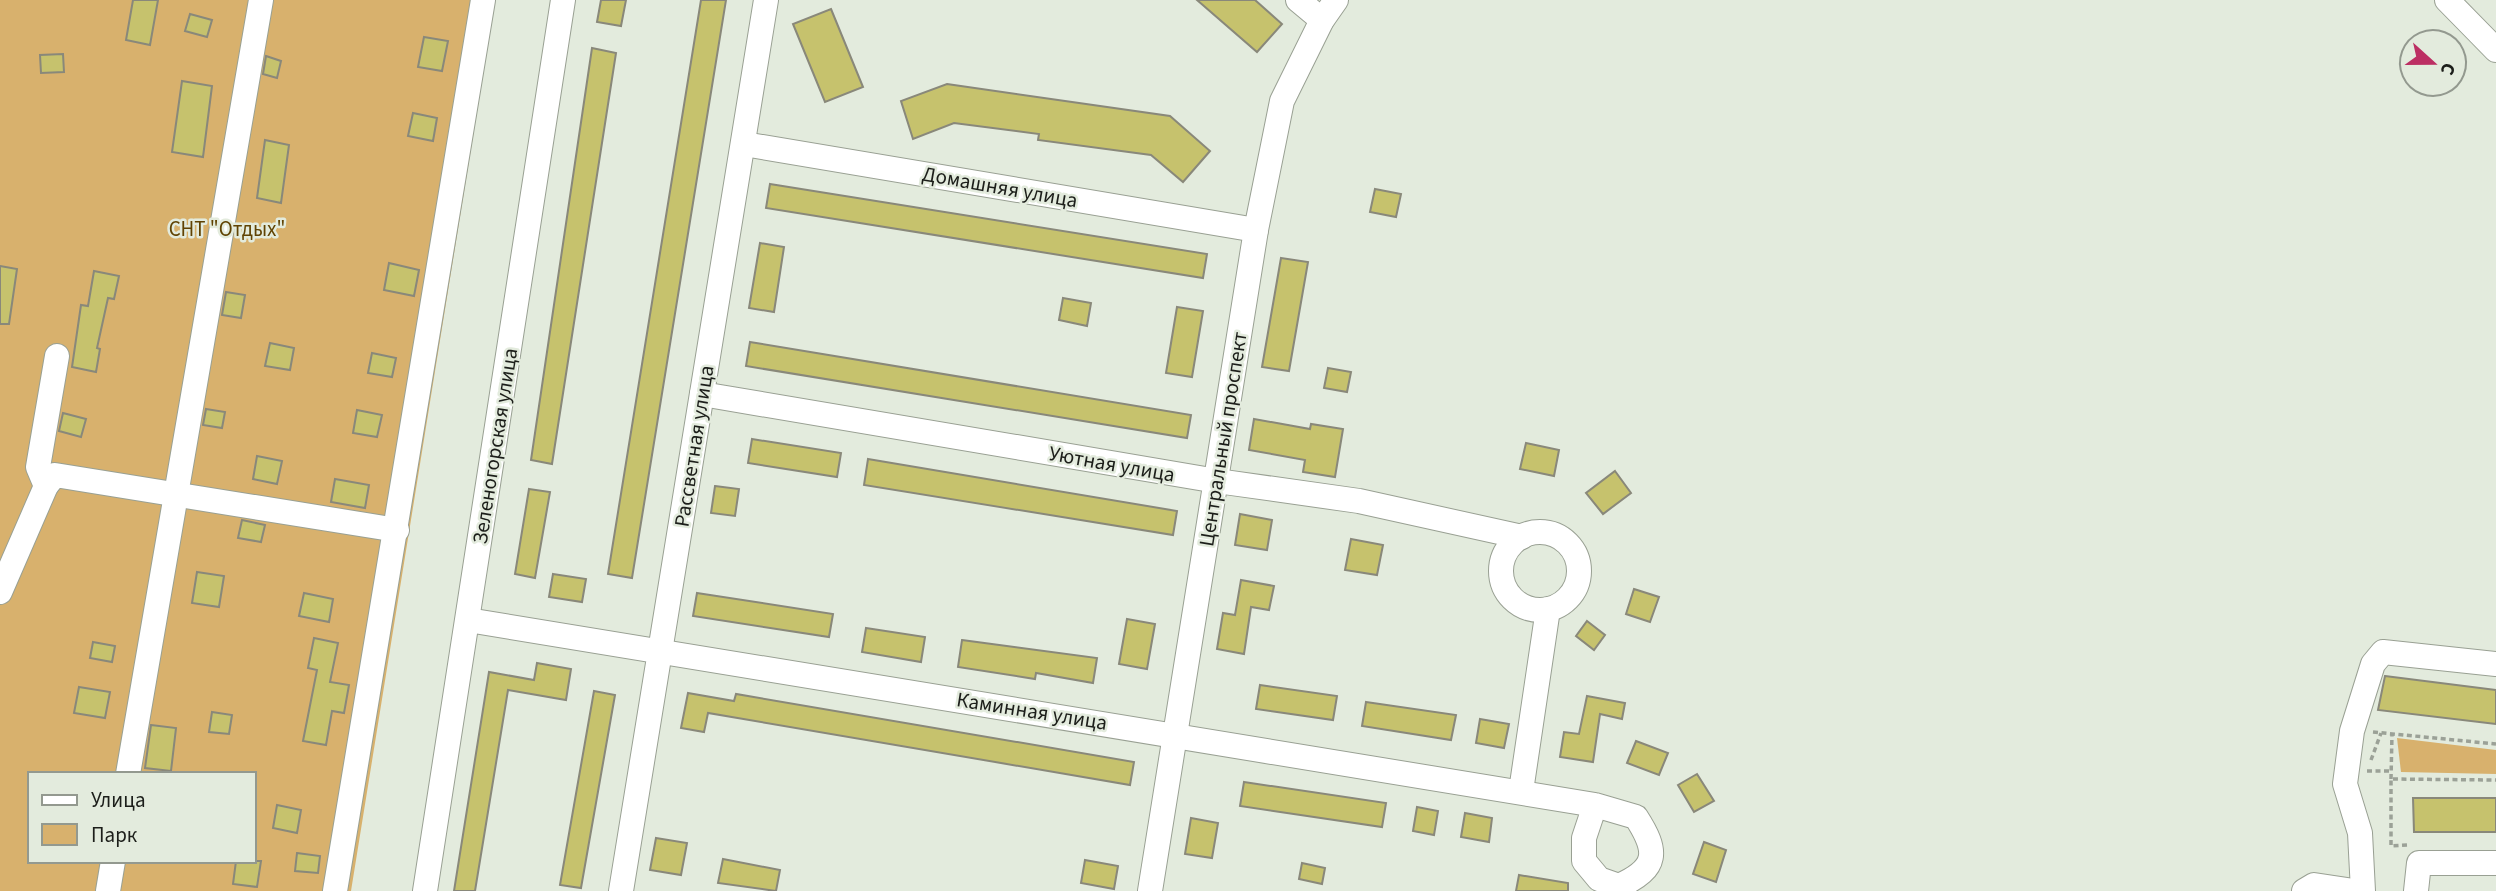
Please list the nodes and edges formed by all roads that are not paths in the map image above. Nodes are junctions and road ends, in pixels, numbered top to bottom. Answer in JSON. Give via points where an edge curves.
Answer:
{"nodes":[{"id":1,"x":261,"y":0,"type":"edge"},
{"id":2,"x":484,"y":0,"type":"edge"},
{"id":3,"x":564,"y":0,"type":"edge"},
{"id":4,"x":766,"y":0,"type":"edge"},
{"id":5,"x":1298,"y":0,"type":"edge"},
{"id":6,"x":1336,"y":0,"type":"edge"},
{"id":7,"x":2447,"y":0,"type":"edge"},
{"id":8,"x":1322,"y":20,"type":"junction"},
{"id":9,"x":2496,"y":50,"type":"edge"},
{"id":10,"x":744,"y":144,"type":"junction"},
{"id":11,"x":1256,"y":230,"type":"junction"},
{"id":12,"x":57,"y":356,"type":"dead end"},
{"id":13,"x":702,"y":394,"type":"junction"},
{"id":14,"x":1217,"y":481,"type":"junction"},
{"id":15,"x":46,"y":486,"type":"junction"},
{"id":16,"x":177,"y":492,"type":"junction"},
{"id":17,"x":397,"y":530,"type":"junction"},
{"id":18,"x":1522,"y":537,"type":"junction"},
{"id":19,"x":0,"y":592,"type":"edge"},
{"id":20,"x":1548,"y":609,"type":"junction"},
{"id":21,"x":468,"y":620,"type":"junction"},
{"id":22,"x":662,"y":650,"type":"junction"},
{"id":23,"x":2496,"y":664,"type":"edge"},
{"id":24,"x":1176,"y":735,"type":"junction"},
{"id":25,"x":128,"y":772,"type":"edge"},
{"id":26,"x":1521,"y":791,"type":"junction"},
{"id":27,"x":1595,"y":805,"type":"junction"},
{"id":28,"x":113,"y":863,"type":"edge"},
{"id":29,"x":2496,"y":863,"type":"edge"},
{"id":30,"x":1598,"y":885,"type":"edge"},
{"id":31,"x":108,"y":891,"type":"edge"},
{"id":32,"x":335,"y":891,"type":"edge"},
{"id":33,"x":425,"y":891,"type":"edge"},
{"id":34,"x":621,"y":891,"type":"edge"},
{"id":35,"x":1150,"y":891,"type":"edge"},
{"id":36,"x":2304,"y":891,"type":"edge"},
{"id":37,"x":2354,"y":891,"type":"edge"},
{"id":38,"x":2363,"y":891,"type":"edge"},
{"id":39,"x":2416,"y":891,"type":"edge"}],
"edges":[{"from":1,"to":16,"type":"street"},
{"from":2,"to":17,"type":"street"},
{"from":3,"to":21,"type":"street","name":"Зеленогорская улица"},
{"from":4,"to":10,"type":"street","name":"Рассветная улица"},
{"from":5,"to":8,"type":"street"},
{"from":6,"to":8,"type":"street","name":"Центральный проспект"},
{"from":7,"to":9,"type":"street"},
{"from":8,"to":11,"type":"street","name":"Центральный проспект","via":[[1282,100]]},
{"from":10,"to":11,"type":"street","name":"Домашняя улица"},
{"from":10,"to":13,"type":"street","name":"Рассветная улица"},
{"from":11,"to":14,"type":"street","name":"Центральный проспект"},
{"from":12,"to":15,"type":"street","via":[[38,467]]},
{"from":13,"to":14,"type":"street","name":"Уютная улица"},
{"from":13,"to":22,"type":"street","name":"Рассветная улица"},
{"from":14,"to":18,"type":"street","name":"Уютная улица","via":[[1359,501]]},
{"from":14,"to":24,"type":"street","name":"Центральный проспект"},
{"from":15,"to":16,"type":"street","via":[[55,475]]},
{"from":15,"to":19,"type":"street"},
{"from":16,"to":17,"type":"street"},
{"from":16,"to":25,"type":"street"},
{"from":17,"to":32,"type":"street"},
{"from":18,"to":20,"type":"street","via":[[1502,563],[1503,585],[1516,602]]},
{"from":18,"to":20,"type":"street","via":[[1543,532],[1554,535],[1577,558],[1574,590],[1559,606]]},
{"from":20,"to":26,"type":"street"},
{"from":21,"to":22,"type":"street","name":"Каминная улица"},
{"from":21,"to":33,"type":"street","name":"Зеленогорская улица"},
{"from":22,"to":24,"type":"street","name":"Каминная улица"},
{"from":22,"to":34,"type":"street","name":"Рассветная улица"},
{"from":23,"to":38,"type":"street","via":[[2383,652],[2373,664],[2352,732],[2345,784],[2360,833]]},
{"from":24,"to":26,"type":"street","name":"Каминная улица"},
{"from":24,"to":35,"type":"street","name":"Центральный проспект"},
{"from":26,"to":27,"type":"street","name":"Каминная улица"},
{"from":27,"to":30,"type":"street","name":"Каминная улица","via":[[1584,838],[1584,861]]},
{"from":27,"to":30,"type":"street","name":"Каминная улица","via":[[1636,817],[1651,840],[1650,862],[1639,877],[1619,886]]},
{"from":28,"to":31,"type":"street"},
{"from":29,"to":39,"type":"street","via":[[2419,863]]},
{"from":36,"to":37,"type":"street","via":[[2314,885]]}]}
